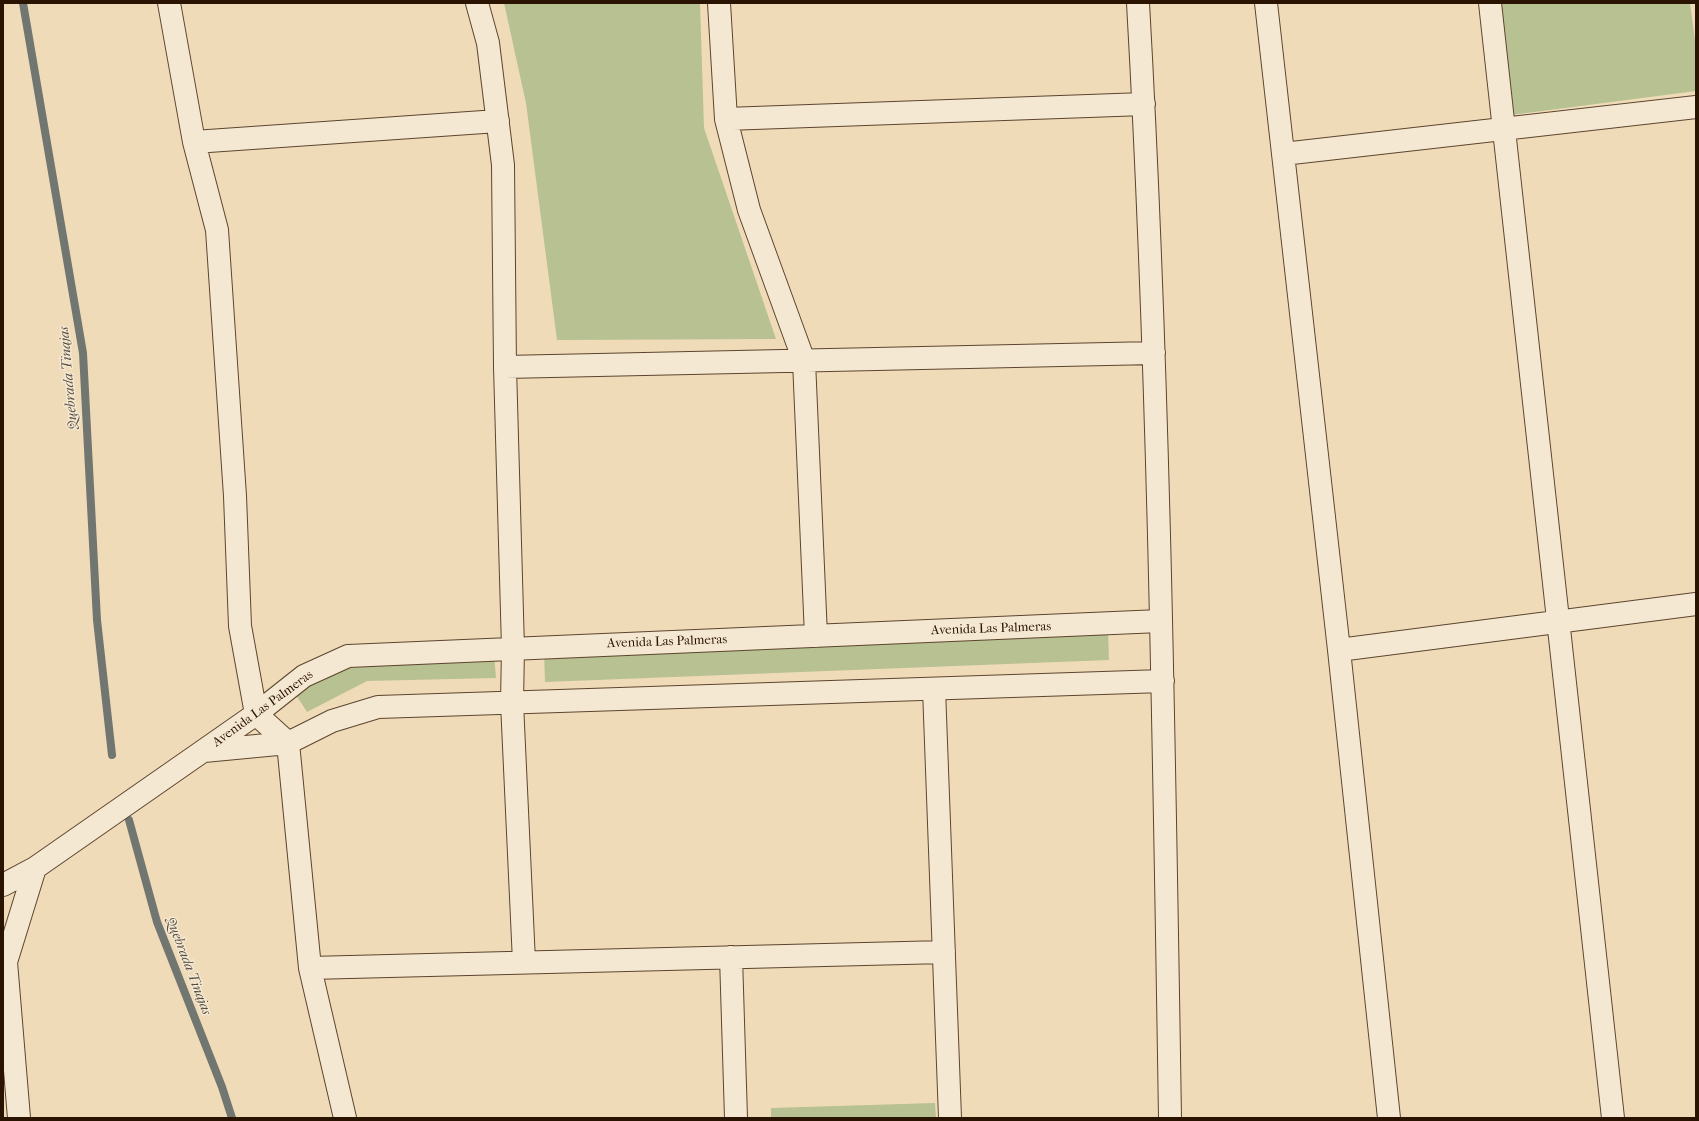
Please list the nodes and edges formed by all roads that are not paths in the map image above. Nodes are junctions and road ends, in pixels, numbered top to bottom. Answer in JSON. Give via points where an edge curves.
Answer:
{"nodes":[{"id":1,"x":168,"y":3,"type":"edge"},
{"id":2,"x":477,"y":3,"type":"edge"},
{"id":3,"x":719,"y":3,"type":"edge"},
{"id":4,"x":1138,"y":3,"type":"edge"},
{"id":5,"x":1266,"y":3,"type":"edge"},
{"id":6,"x":1490,"y":3,"type":"edge"},
{"id":7,"x":1144,"y":104,"type":"junction"},
{"id":8,"x":1696,"y":107,"type":"edge"},
{"id":9,"x":726,"y":119,"type":"junction"},
{"id":10,"x":498,"y":121,"type":"junction"},
{"id":11,"x":1504,"y":129,"type":"junction"},
{"id":12,"x":194,"y":142,"type":"junction"},
{"id":13,"x":1283,"y":154,"type":"junction"},
{"id":14,"x":1154,"y":353,"type":"junction"},
{"id":15,"x":804,"y":361,"type":"junction"},
{"id":16,"x":505,"y":367,"type":"junction"},
{"id":17,"x":1696,"y":604,"type":"edge"},
{"id":18,"x":1160,"y":622,"type":"junction"},
{"id":19,"x":1558,"y":622,"type":"junction"},
{"id":20,"x":816,"y":636,"type":"junction"},
{"id":21,"x":513,"y":648,"type":"junction"},
{"id":22,"x":1339,"y":650,"type":"junction"},
{"id":23,"x":1163,"y":681,"type":"junction"},
{"id":24,"x":934,"y":689,"type":"junction"},
{"id":25,"x":512,"y":703,"type":"junction"},
{"id":26,"x":256,"y":714,"type":"junction"},
{"id":27,"x":288,"y":743,"type":"junction"},
{"id":28,"x":203,"y":751,"type":"junction"},
{"id":29,"x":35,"y":868,"type":"junction"},
{"id":30,"x":3,"y":885,"type":"edge"},
{"id":31,"x":944,"y":952,"type":"junction"},
{"id":32,"x":731,"y":957,"type":"junction"},
{"id":33,"x":4,"y":959,"type":"edge"},
{"id":34,"x":524,"y":962,"type":"junction"},
{"id":35,"x":310,"y":968,"type":"junction"},
{"id":36,"x":19,"y":1118,"type":"edge"},
{"id":37,"x":344,"y":1118,"type":"edge"},
{"id":38,"x":736,"y":1118,"type":"edge"},
{"id":39,"x":950,"y":1118,"type":"edge"},
{"id":40,"x":1170,"y":1118,"type":"edge"},
{"id":41,"x":1389,"y":1118,"type":"edge"},
{"id":42,"x":1613,"y":1118,"type":"edge"}],
"edges":[{"from":1,"to":12,"type":"street"},
{"from":2,"to":10,"type":"street","via":[[488,43]]},
{"from":3,"to":9,"type":"street"},
{"from":4,"to":7,"type":"street"},
{"from":5,"to":13,"type":"street"},
{"from":6,"to":11,"type":"street"},
{"from":7,"to":9,"type":"street"},
{"from":7,"to":14,"type":"street"},
{"from":8,"to":11,"type":"street"},
{"from":9,"to":15,"type":"street","via":[[749,210]]},
{"from":10,"to":12,"type":"street"},
{"from":10,"to":16,"type":"street","via":[[503,165]]},
{"from":11,"to":13,"type":"street"},
{"from":11,"to":19,"type":"street"},
{"from":12,"to":26,"type":"street","via":[[217,230],[240,626]]},
{"from":13,"to":22,"type":"street"},
{"from":14,"to":15,"type":"street"},
{"from":14,"to":18,"type":"street"},
{"from":15,"to":16,"type":"street"},
{"from":15,"to":20,"type":"street"},
{"from":16,"to":21,"type":"street"},
{"from":17,"to":19,"type":"street"},
{"from":18,"to":20,"type":"street","name":"Avenida Las Palmeras"},
{"from":18,"to":23,"type":"street"},
{"from":19,"to":22,"type":"street"},
{"from":19,"to":42,"type":"street"},
{"from":20,"to":21,"type":"street","name":"Avenida Las Palmeras"},
{"from":21,"to":25,"type":"street"},
{"from":21,"to":26,"type":"street","name":"Avenida Las Palmeras","via":[[348,656],[304,676]]},
{"from":22,"to":41,"type":"street"},
{"from":23,"to":24,"type":"street","name":"Avenida Las Palmeras"},
{"from":23,"to":40,"type":"street"},
{"from":24,"to":25,"type":"street","name":"Avenida Las Palmeras"},
{"from":24,"to":31,"type":"street"},
{"from":25,"to":27,"type":"street","name":"Avenida Las Palmeras","via":[[378,707],[332,721]]},
{"from":25,"to":34,"type":"street"},
{"from":26,"to":27,"type":"street"},
{"from":26,"to":28,"type":"street","name":"Avenida Las Palmeras"},
{"from":27,"to":28,"type":"street","name":"Avenida Las Palmeras"},
{"from":27,"to":35,"type":"street"},
{"from":28,"to":29,"type":"street","name":"Avenida Las Palmeras"},
{"from":29,"to":30,"type":"street","name":"Avenida Las Palmeras"},
{"from":29,"to":33,"type":"street"},
{"from":31,"to":32,"type":"street"},
{"from":31,"to":39,"type":"street"},
{"from":32,"to":34,"type":"street"},
{"from":32,"to":38,"type":"street"},
{"from":33,"to":36,"type":"street"},
{"from":34,"to":35,"type":"street"},
{"from":35,"to":37,"type":"street"}]}
